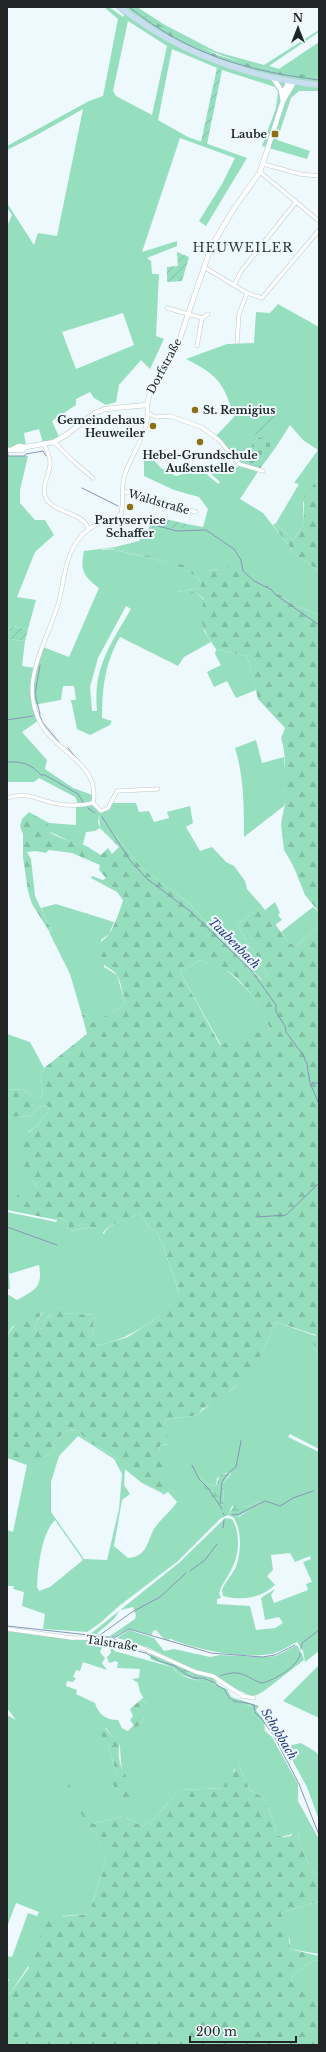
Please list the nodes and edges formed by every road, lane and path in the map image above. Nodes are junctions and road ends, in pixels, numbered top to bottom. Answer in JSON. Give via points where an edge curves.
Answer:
{"nodes":[{"id":1,"x":120,"y":7,"type":"edge"},
{"id":2,"x":273,"y":78,"type":"junction"},
{"id":3,"x":291,"y":82,"type":"junction"},
{"id":4,"x":319,"y":85,"type":"edge"},
{"id":5,"x":283,"y":94,"type":"junction"},
{"id":6,"x":283,"y":101,"type":"junction"},
{"id":7,"x":263,"y":163,"type":"junction"},
{"id":8,"x":260,"y":172,"type":"junction"},
{"id":9,"x":319,"y":176,"type":"edge"},
{"id":10,"x":296,"y":202,"type":"junction"},
{"id":11,"x":319,"y":221,"type":"edge"},
{"id":12,"x":319,"y":230,"type":"edge"},
{"id":13,"x":204,"y":267,"type":"junction"},
{"id":14,"x":234,"y":285,"type":"junction"},
{"id":15,"x":246,"y":293,"type":"junction"},
{"id":16,"x":167,"y":308,"type":"dead end"},
{"id":17,"x":188,"y":314,"type":"junction"},
{"id":18,"x":208,"y":314,"type":"dead end"},
{"id":19,"x":202,"y":318,"type":"junction"},
{"id":20,"x":237,"y":342,"type":"dead end"},
{"id":21,"x":197,"y":346,"type":"dead end"},
{"id":22,"x":147,"y":405,"type":"junction"},
{"id":23,"x":149,"y":414,"type":"junction"},
{"id":24,"x":54,"y":442,"type":"junction"},
{"id":25,"x":44,"y":444,"type":"junction"},
{"id":26,"x":9,"y":450,"type":"edge"},
{"id":27,"x":263,"y":471,"type":"dead end"},
{"id":28,"x":93,"y":478,"type":"dead end"},
{"id":29,"x":123,"y":491,"type":"junction"},
{"id":30,"x":196,"y":512,"type":"dead end"},
{"id":31,"x":88,"y":528,"type":"junction"},
{"id":32,"x":158,"y":789,"type":"dead end"},
{"id":33,"x":7,"y":798,"type":"edge"},
{"id":34,"x":94,"y":803,"type":"junction"},
{"id":35,"x":7,"y":1630,"type":"edge"},
{"id":36,"x":254,"y":1698,"type":"dead end"}],
"edges":[{"from":1,"to":2,"type":"main road","via":[[151,30],[190,51],[237,70]]},
{"from":2,"to":3,"type":"main road"},
{"from":2,"to":5,"type":"street"},
{"from":3,"to":4,"type":"main road"},
{"from":3,"to":5,"type":"street"},
{"from":3,"to":6,"type":"street"},
{"from":5,"to":6,"type":"street"},
{"from":6,"to":7,"type":"street","name":"Dorfstraße"},
{"from":7,"to":8,"type":"street","name":"Dorfstraße"},
{"from":7,"to":9,"type":"street","via":[[300,174]]},
{"from":8,"to":10,"type":"street"},
{"from":8,"to":13,"type":"street","name":"Dorfstraße","via":[[218,234]]},
{"from":10,"to":11,"type":"street"},
{"from":10,"to":14,"type":"street","via":[[242,270]]},
{"from":12,"to":15,"type":"street","via":[[262,298]]},
{"from":13,"to":14,"type":"street"},
{"from":13,"to":17,"type":"street","name":"Dorfstraße"},
{"from":14,"to":15,"type":"street"},
{"from":15,"to":20,"type":"street","via":[[239,314]]},
{"from":16,"to":17,"type":"street"},
{"from":17,"to":19,"type":"street"},
{"from":17,"to":22,"type":"street","name":"Dorfstraße","via":[[171,357],[150,392]]},
{"from":18,"to":19,"type":"street"},
{"from":19,"to":21,"type":"street"},
{"from":22,"to":23,"type":"street","name":"Dorfstraße"},
{"from":22,"to":24,"type":"street","via":[[124,405],[99,410]]},
{"from":23,"to":27,"type":"street","via":[[156,417],[170,416],[201,427],[219,440],[239,464]]},
{"from":23,"to":29,"type":"street","name":"Dorfstraße","via":[[124,479]]},
{"from":24,"to":25,"type":"street"},
{"from":24,"to":28,"type":"street"},
{"from":25,"to":26,"type":"street","via":[[22,450]]},
{"from":25,"to":31,"type":"street","via":[[51,462],[44,489],[46,499],[83,520]]},
{"from":29,"to":30,"type":"street","name":"Waldstraße"},
{"from":29,"to":31,"type":"street","name":"Dorfstraße","via":[[121,514],[117,518]]},
{"from":31,"to":34,"type":"street","via":[[70,555],[59,601],[36,668],[32,690],[37,716],[48,735],[83,767],[94,790]]},
{"from":32,"to":34,"type":"street","via":[[117,791],[108,808],[101,811]]},
{"from":33,"to":34,"type":"street","via":[[26,794],[62,805]]},
{"from":35,"to":36,"type":"street","name":"Talstraße","via":[[101,1639],[120,1646],[140,1647],[196,1672],[214,1676],[236,1692]]}]}
